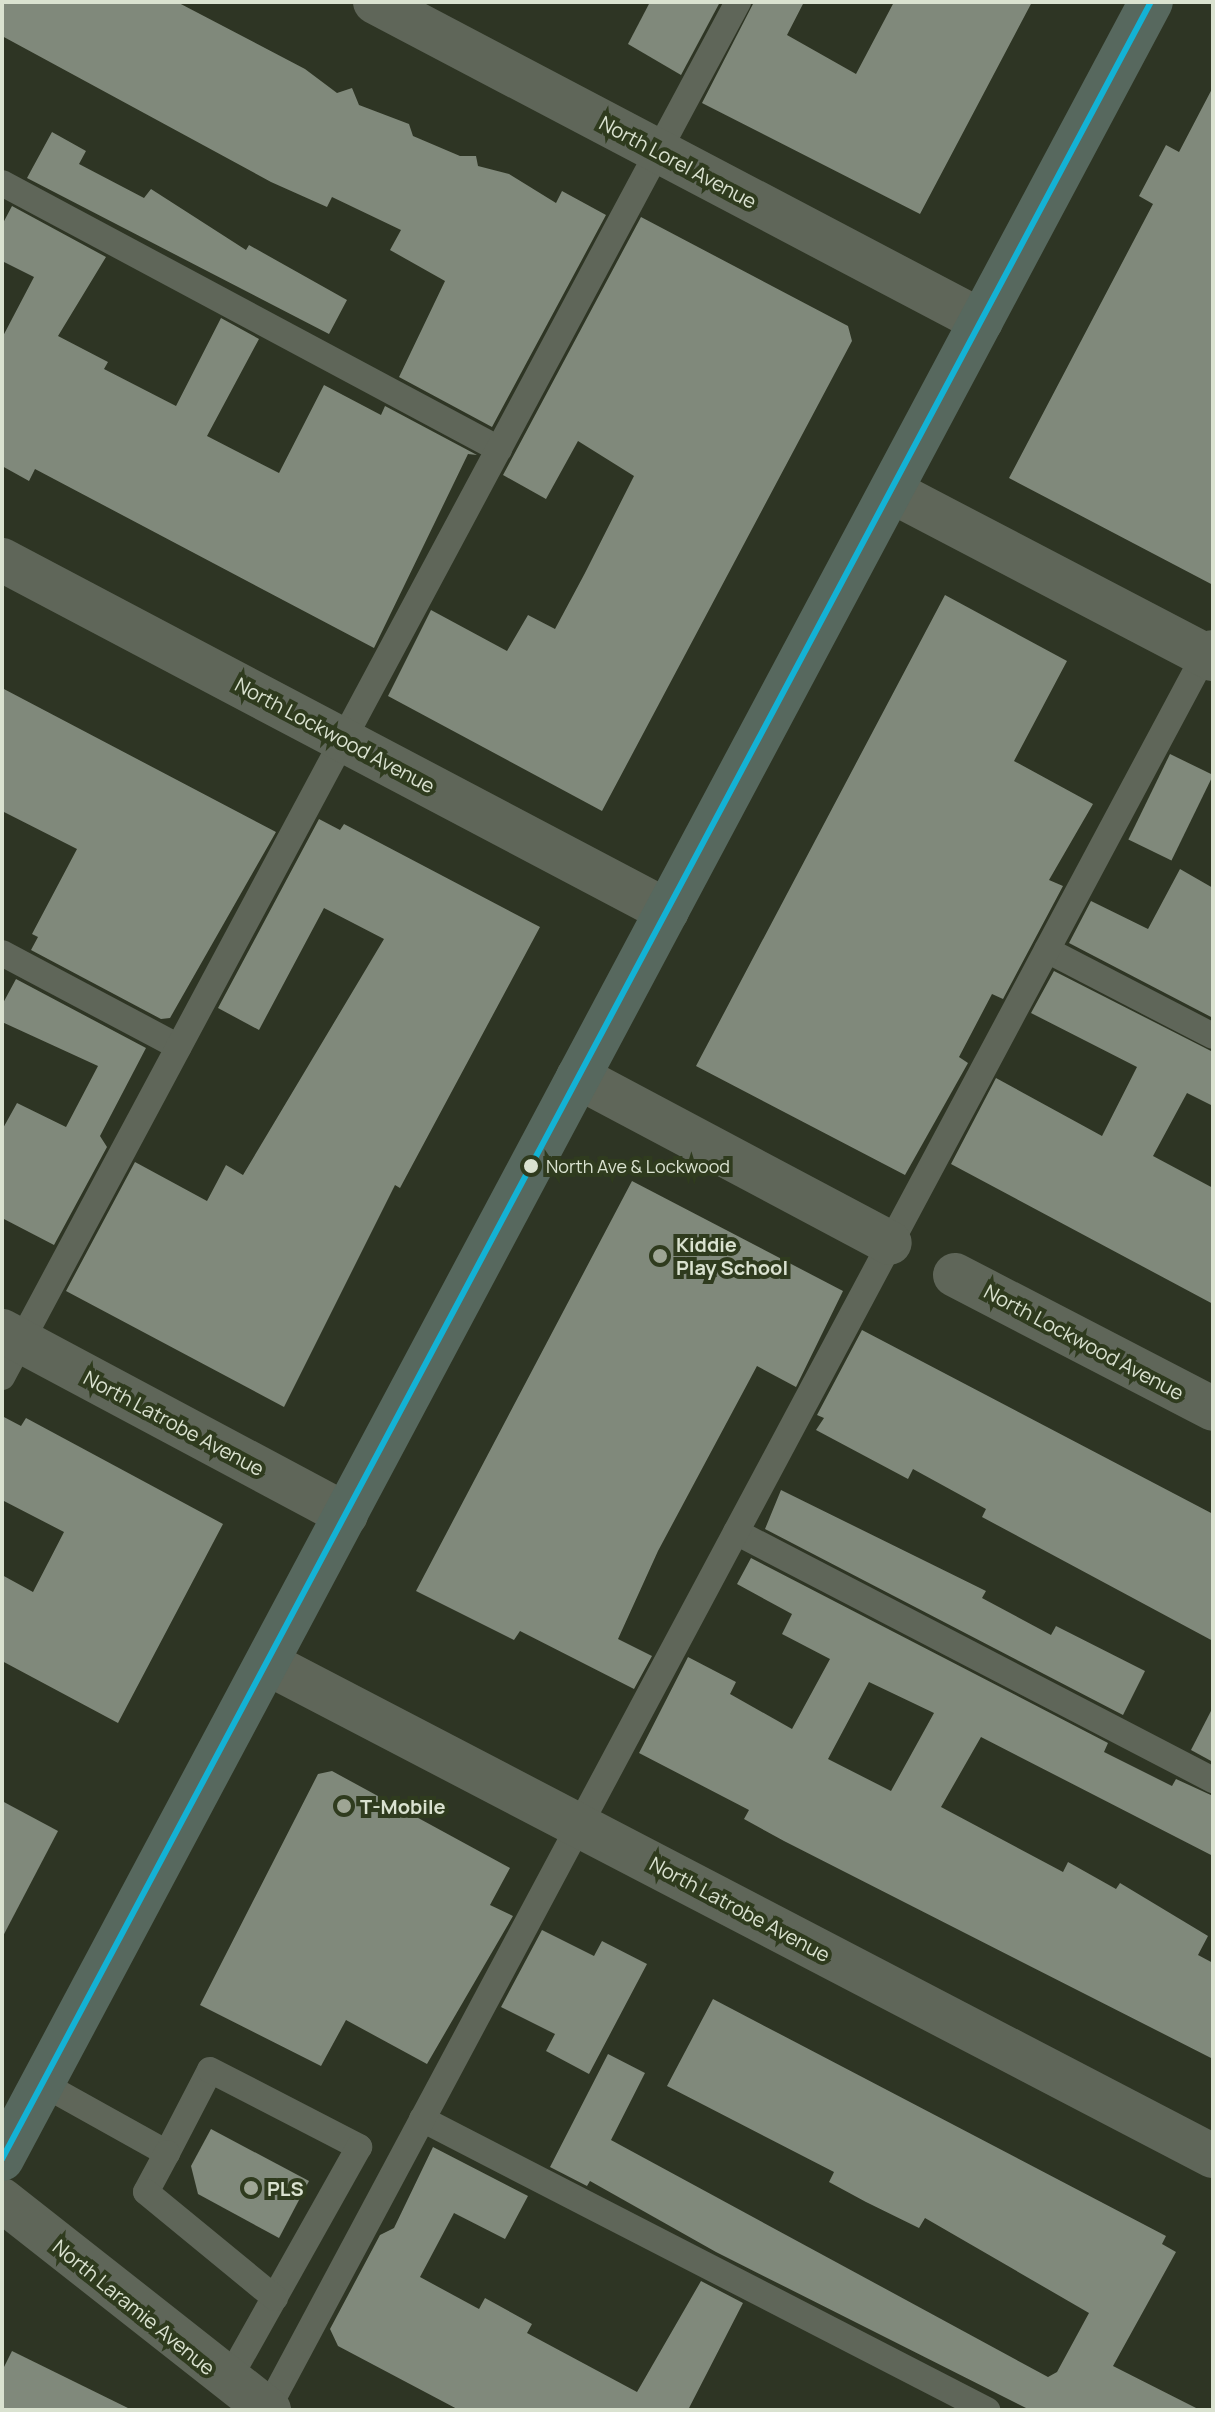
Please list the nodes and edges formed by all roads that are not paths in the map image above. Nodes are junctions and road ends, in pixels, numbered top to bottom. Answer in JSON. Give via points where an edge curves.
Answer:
{"nodes":[{"id":1,"x":375,"y":2,"type":"edge"},
{"id":2,"x":738,"y":2,"type":"edge"},
{"id":3,"x":1151,"y":2,"type":"edge"},
{"id":4,"x":658,"y":152,"type":"junction"},
{"id":5,"x":2,"y":183,"type":"edge"},
{"id":6,"x":981,"y":321,"type":"junction"},
{"id":7,"x":499,"y":449,"type":"junction"},
{"id":8,"x":891,"y":491,"type":"junction"},
{"id":9,"x":2,"y":560,"type":"edge"},
{"id":10,"x":1210,"y":651,"type":"edge"},
{"id":11,"x":343,"y":740,"type":"junction"},
{"id":12,"x":667,"y":911,"type":"junction"},
{"id":13,"x":1047,"y":950,"type":"junction"},
{"id":14,"x":2,"y":953,"type":"edge"},
{"id":15,"x":1213,"y":1036,"type":"edge"},
{"id":16,"x":179,"y":1047,"type":"junction"},
{"id":17,"x":578,"y":1077,"type":"junction"},
{"id":18,"x":890,"y":1243,"type":"junction"},
{"id":19,"x":955,"y":1275,"type":"dead end"},
{"id":20,"x":8,"y":1349,"type":"edge"},
{"id":21,"x":1213,"y":1409,"type":"edge"},
{"id":22,"x":346,"y":1515,"type":"junction"},
{"id":23,"x":736,"y":1532,"type":"junction"},
{"id":24,"x":267,"y":1663,"type":"junction"},
{"id":25,"x":1213,"y":1780,"type":"edge"},
{"id":26,"x":579,"y":1825,"type":"junction"},
{"id":27,"x":43,"y":2084,"type":"junction"},
{"id":28,"x":422,"y":2119,"type":"junction"},
{"id":29,"x":167,"y":2153,"type":"junction"},
{"id":30,"x":1213,"y":2156,"type":"edge"},
{"id":31,"x":2,"y":2159,"type":"edge"},
{"id":32,"x":2,"y":2200,"type":"edge"},
{"id":33,"x":275,"y":2298,"type":"junction"},
{"id":34,"x":227,"y":2382,"type":"junction"},
{"id":35,"x":268,"y":2410,"type":"edge"},
{"id":36,"x":987,"y":2410,"type":"edge"}],
"edges":[{"from":1,"to":4,"type":"street","name":"North Lorel Avenue"},
{"from":2,"to":4,"type":"lane"},
{"from":3,"to":6,"type":"main road"},
{"from":4,"to":6,"type":"street","name":"North Lorel Avenue"},
{"from":4,"to":7,"type":"lane"},
{"from":5,"to":7,"type":"lane"},
{"from":6,"to":8,"type":"main road"},
{"from":7,"to":11,"type":"lane"},
{"from":8,"to":10,"type":"street"},
{"from":8,"to":12,"type":"main road"},
{"from":9,"to":11,"type":"street","name":"North Lockwood Avenue"},
{"from":10,"to":13,"type":"lane"},
{"from":11,"to":12,"type":"street","name":"North Lockwood Avenue"},
{"from":11,"to":16,"type":"lane"},
{"from":12,"to":17,"type":"main road"},
{"from":13,"to":15,"type":"lane"},
{"from":13,"to":18,"type":"lane"},
{"from":14,"to":16,"type":"lane"},
{"from":16,"to":20,"type":"lane"},
{"from":17,"to":18,"type":"street"},
{"from":17,"to":22,"type":"main road"},
{"from":18,"to":23,"type":"lane"},
{"from":19,"to":21,"type":"street","name":"North Lockwood Avenue"},
{"from":20,"to":22,"type":"street","name":"North Latrobe Avenue"},
{"from":22,"to":24,"type":"main road"},
{"from":23,"to":25,"type":"lane"},
{"from":23,"to":26,"type":"lane"},
{"from":24,"to":26,"type":"street","name":"North Latrobe Avenue"},
{"from":24,"to":27,"type":"main road"},
{"from":26,"to":28,"type":"lane"},
{"from":26,"to":30,"type":"street","name":"North Latrobe Avenue"},
{"from":27,"to":29,"type":"lane"},
{"from":27,"to":31,"type":"main road"},
{"from":28,"to":35,"type":"lane"},
{"from":28,"to":36,"type":"lane"},
{"from":29,"to":33,"type":"lane","via":[[146,2192]]},
{"from":29,"to":33,"type":"lane","via":[[210,2070],[359,2147]]},
{"from":32,"to":34,"type":"street","name":"North Laramie Avenue"},
{"from":33,"to":34,"type":"lane"},
{"from":34,"to":35,"type":"street","name":"North Laramie Avenue"}]}
